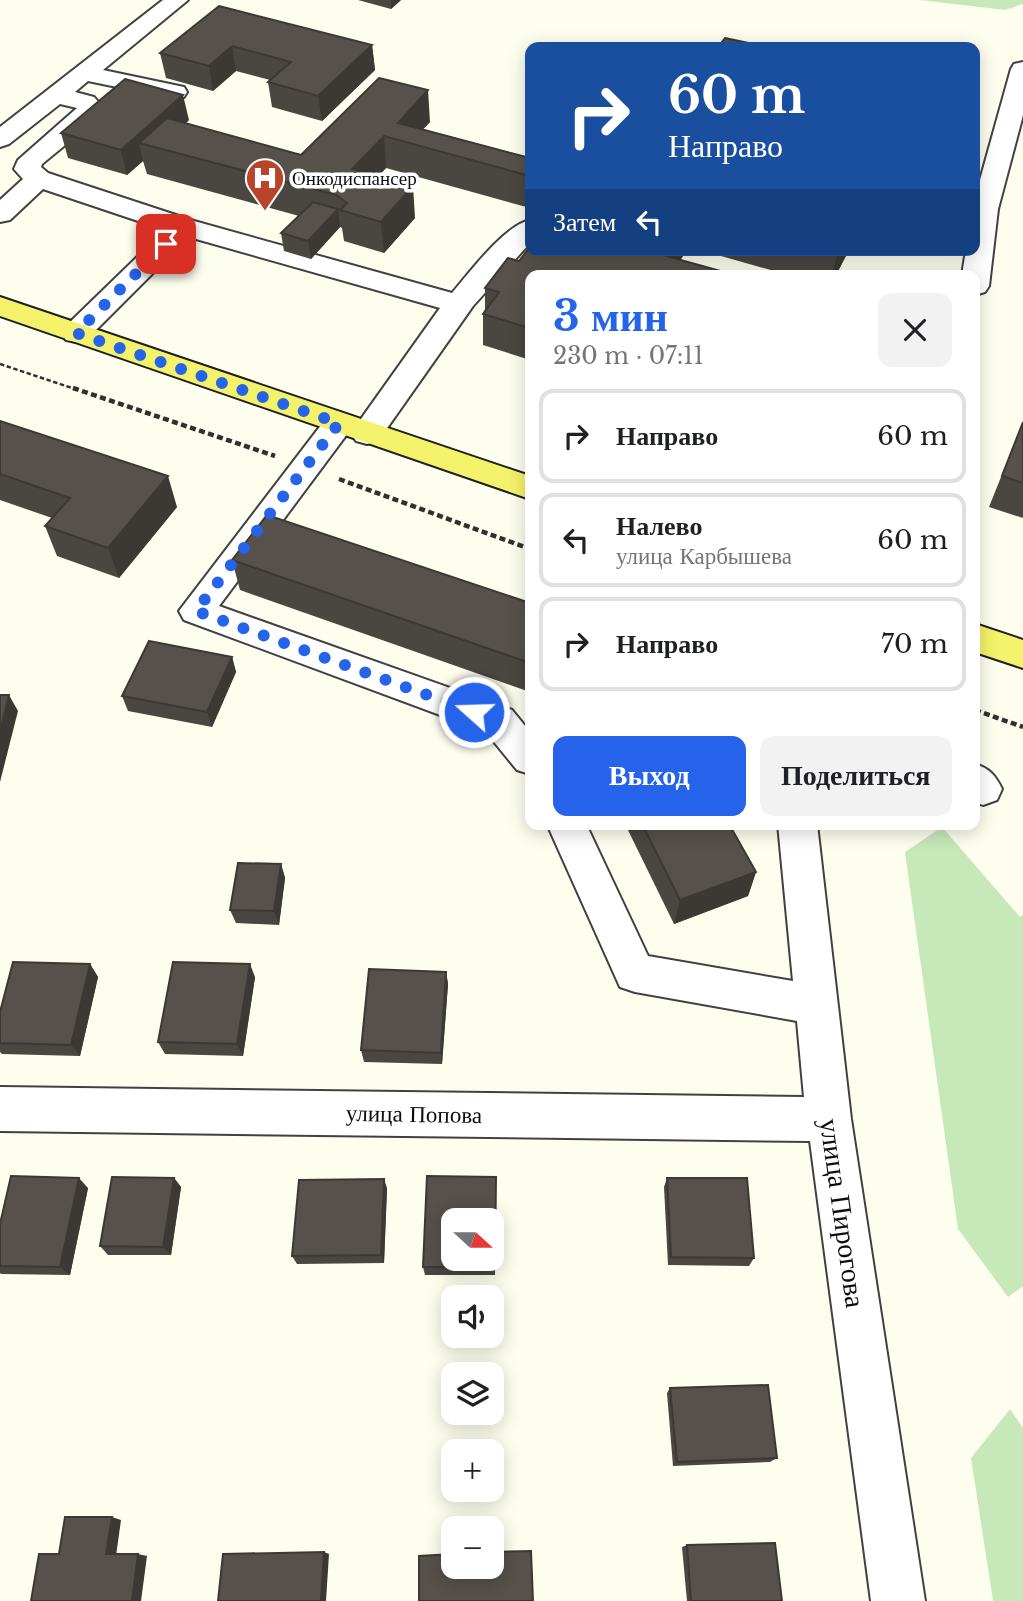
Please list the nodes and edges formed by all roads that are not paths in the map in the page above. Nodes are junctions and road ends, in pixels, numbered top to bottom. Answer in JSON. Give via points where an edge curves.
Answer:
{"nodes":[{"id":1,"x":177,"y":0,"type":"edge"},
{"id":2,"x":1023,"y":69,"type":"edge"},
{"id":3,"x":83,"y":73,"type":"junction"},
{"id":4,"x":175,"y":92,"type":"edge"},
{"id":5,"x":55,"y":96,"type":"junction"},
{"id":6,"x":0,"y":139,"type":"edge"},
{"id":7,"x":40,"y":179,"type":"junction"},
{"id":8,"x":0,"y":214,"type":"edge"},
{"id":9,"x":184,"y":227,"type":"junction"},
{"id":10,"x":525,"y":232,"type":"edge"},
{"id":11,"x":979,"y":270,"type":"edge"},
{"id":12,"x":458,"y":304,"type":"junction"},
{"id":13,"x":0,"y":306,"type":"edge"},
{"id":14,"x":76,"y":333,"type":"junction"},
{"id":15,"x":353,"y":428,"type":"junction"},
{"id":16,"x":525,"y":486,"type":"edge"},
{"id":17,"x":980,"y":640,"type":"edge"},
{"id":18,"x":1023,"y":654,"type":"edge"},
{"id":19,"x":525,"y":753,"type":"edge"},
{"id":20,"x":569,"y":830,"type":"edge"},
{"id":21,"x":798,"y":830,"type":"edge"},
{"id":22,"x":818,"y":1005,"type":"junction"},
{"id":23,"x":0,"y":1109,"type":"edge"},
{"id":24,"x":829,"y":1119,"type":"junction"},
{"id":25,"x":898,"y":1601,"type":"edge"}],
"edges":[{"from":1,"to":3,"type":"street"},
{"from":2,"to":11,"type":"street","via":[[985,209]]},
{"from":3,"to":4,"type":"street"},
{"from":3,"to":5,"type":"street"},
{"from":5,"to":6,"type":"street"},
{"from":5,"to":7,"type":"street","via":[[90,107],[83,118],[31,160],[27,169]]},
{"from":7,"to":8,"type":"street"},
{"from":7,"to":9,"type":"street"},
{"from":9,"to":12,"type":"street"},
{"from":9,"to":14,"type":"street"},
{"from":10,"to":12,"type":"street"},
{"from":12,"to":15,"type":"street"},
{"from":13,"to":14,"type":"main road"},
{"from":14,"to":15,"type":"main road"},
{"from":15,"to":16,"type":"main road"},
{"from":15,"to":19,"type":"street","via":[[306,467],[196,611],[499,721]]},
{"from":17,"to":18,"type":"main road"},
{"from":20,"to":22,"type":"street","via":[[635,973]]},
{"from":21,"to":22,"type":"street","name":"улица Пирогова"},
{"from":22,"to":24,"type":"street","name":"улица Пирогова"},
{"from":23,"to":24,"type":"street","name":"улица Попова"},
{"from":24,"to":25,"type":"street","name":"улица Пирогова"}]}
